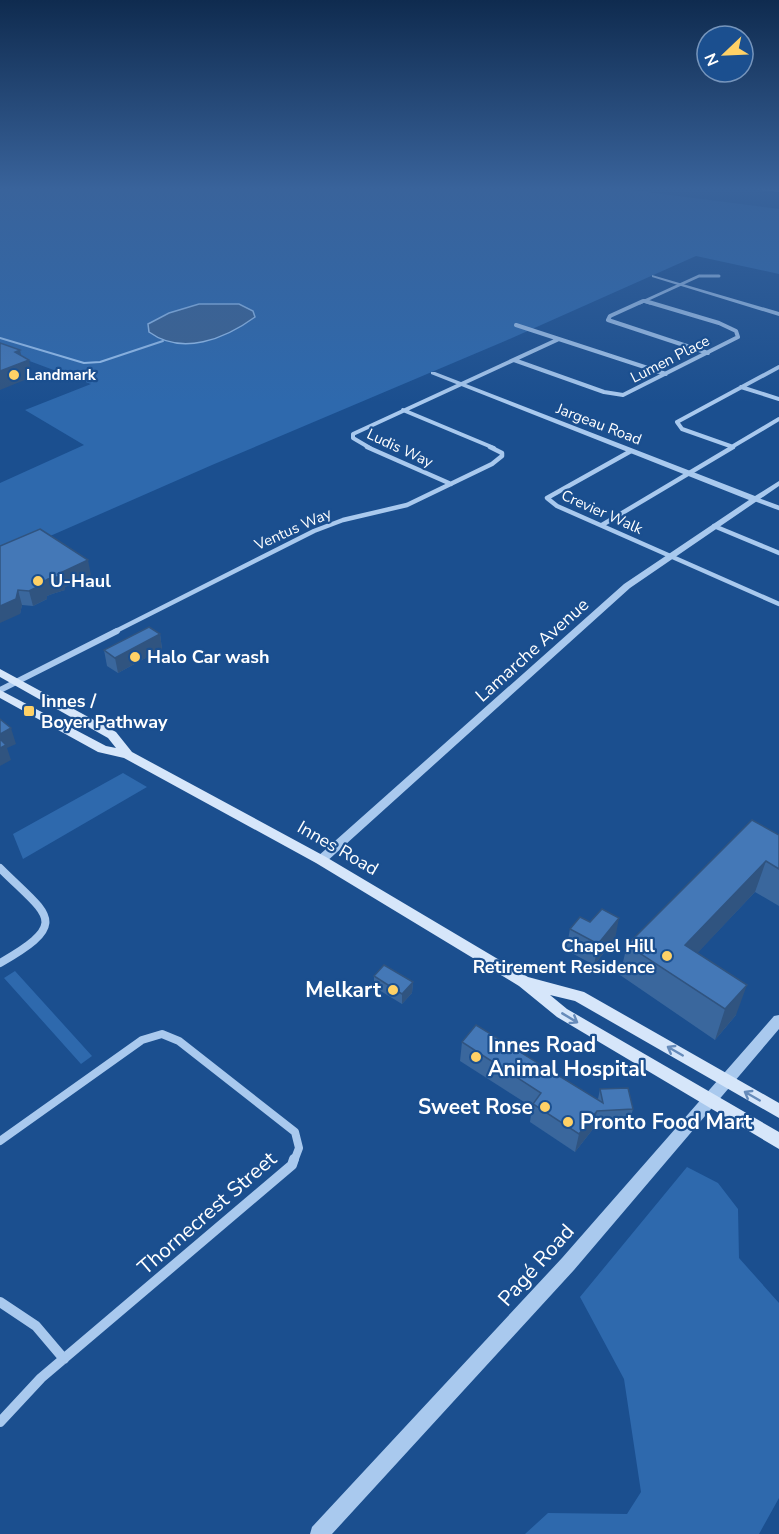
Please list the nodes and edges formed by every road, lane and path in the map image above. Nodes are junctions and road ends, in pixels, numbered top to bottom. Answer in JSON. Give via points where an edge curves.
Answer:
{"nodes":[{"id":1,"x":654,"y":276,"type":"dead end"},
{"id":2,"x":719,"y":276,"type":"dead end"},
{"id":3,"x":681,"y":285,"type":"junction"},
{"id":4,"x":644,"y":301,"type":"junction"},
{"id":5,"x":779,"y":314,"type":"edge"},
{"id":6,"x":516,"y":325,"type":"dead end"},
{"id":7,"x":559,"y":339,"type":"junction"},
{"id":8,"x":708,"y":353,"type":"junction"},
{"id":9,"x":514,"y":360,"type":"junction"},
{"id":10,"x":778,"y":368,"type":"edge"},
{"id":11,"x":433,"y":373,"type":"dead end"},
{"id":12,"x":666,"y":374,"type":"junction"},
{"id":13,"x":460,"y":384,"type":"junction"},
{"id":14,"x":741,"y":387,"type":"junction"},
{"id":15,"x":779,"y":399,"type":"edge"},
{"id":16,"x":404,"y":410,"type":"junction"},
{"id":17,"x":779,"y":418,"type":"edge"},
{"id":18,"x":733,"y":447,"type":"junction"},
{"id":19,"x":632,"y":451,"type":"junction"},
{"id":20,"x":690,"y":473,"type":"junction"},
{"id":21,"x":779,"y":483,"type":"edge"},
{"id":22,"x":451,"y":484,"type":"junction"},
{"id":23,"x":755,"y":499,"type":"junction"},
{"id":24,"x":779,"y":508,"type":"edge"},
{"id":25,"x":602,"y":525,"type":"junction"},
{"id":26,"x":714,"y":526,"type":"junction"},
{"id":27,"x":779,"y":553,"type":"edge"},
{"id":28,"x":671,"y":556,"type":"junction"},
{"id":29,"x":779,"y":604,"type":"edge"},
{"id":30,"x":0,"y":672,"type":"edge"},
{"id":31,"x":17,"y":682,"type":"junction"},
{"id":32,"x":0,"y":691,"type":"edge"},
{"id":33,"x":128,"y":755,"type":"junction"},
{"id":34,"x":321,"y":860,"type":"junction"},
{"id":35,"x":0,"y":868,"type":"edge"},
{"id":36,"x":0,"y":963,"type":"edge"},
{"id":37,"x":524,"y":982,"type":"junction"},
{"id":38,"x":779,"y":1020,"type":"edge"},
{"id":39,"x":726,"y":1080,"type":"junction"},
{"id":40,"x":709,"y":1099,"type":"junction"},
{"id":41,"x":779,"y":1111,"type":"edge"},
{"id":42,"x":0,"y":1141,"type":"edge"},
{"id":43,"x":779,"y":1141,"type":"edge"},
{"id":44,"x":0,"y":1302,"type":"edge"},
{"id":45,"x":64,"y":1359,"type":"junction"},
{"id":46,"x":0,"y":1422,"type":"edge"},
{"id":47,"x":319,"y":1534,"type":"edge"}],
"edges":[{"from":1,"to":3,"type":"street"},
{"from":2,"to":3,"type":"street","via":[[699,276]]},
{"from":3,"to":4,"type":"street"},
{"from":3,"to":5,"type":"street"},
{"from":4,"to":8,"type":"street","name":"Lumen Place","via":[[719,323],[738,333],[738,337]]},
{"from":4,"to":8,"type":"street","via":[[608,320]]},
{"from":6,"to":7,"type":"street"},
{"from":7,"to":9,"type":"street","name":"Ludis Way"},
{"from":7,"to":12,"type":"street"},
{"from":8,"to":12,"type":"street","name":"Lumen Place"},
{"from":9,"to":12,"type":"street","name":"Lumen Place","via":[[618,395],[629,394]]},
{"from":9,"to":13,"type":"street","name":"Ludis Way"},
{"from":10,"to":14,"type":"street"},
{"from":11,"to":13,"type":"street","name":"Jargeau Road"},
{"from":13,"to":16,"type":"street","name":"Ludis Way"},
{"from":13,"to":19,"type":"street","name":"Jargeau Road"},
{"from":14,"to":15,"type":"street"},
{"from":14,"to":18,"type":"street","via":[[677,422],[682,429]]},
{"from":16,"to":22,"type":"street","name":"Ventus Way","via":[[502,453],[498,460]]},
{"from":16,"to":22,"type":"street","name":"Ludis Way","via":[[357,431],[353,438]]},
{"from":17,"to":18,"type":"street"},
{"from":18,"to":20,"type":"street"},
{"from":19,"to":20,"type":"street","name":"Jargeau Road"},
{"from":19,"to":25,"type":"street","name":"Crevier Walk","via":[[547,498]]},
{"from":20,"to":23,"type":"street","name":"Jargeau Road"},
{"from":20,"to":25,"type":"street"},
{"from":21,"to":23,"type":"street","name":"Lamarche Avenue"},
{"from":22,"to":31,"type":"street","name":"Ventus Way","via":[[407,505],[314,531]]},
{"from":23,"to":24,"type":"street"},
{"from":23,"to":26,"type":"street","name":"Lamarche Avenue"},
{"from":25,"to":28,"type":"street","name":"Crevier Walk"},
{"from":26,"to":27,"type":"street"},
{"from":26,"to":28,"type":"street","name":"Lamarche Avenue"},
{"from":28,"to":29,"type":"street","name":"Crevier Walk"},
{"from":28,"to":34,"type":"street","name":"Lamarche Avenue","via":[[616,596]]},
{"from":30,"to":31,"type":"main road","name":"Innes Road"},
{"from":31,"to":32,"type":"street","name":"Ventus Way"},
{"from":31,"to":33,"type":"main road","name":"Innes Road","via":[[112,735]]},
{"from":32,"to":33,"type":"main road","name":"Innes Road","via":[[102,749]]},
{"from":33,"to":34,"type":"main road","name":"Innes Road"},
{"from":34,"to":37,"type":"main road","name":"Innes Road"},
{"from":35,"to":36,"type":"street","via":[[48,917],[48,925],[39,938]]},
{"from":39,"to":37,"type":"main road","name":"Innes Road","one_way":true,"via":[[579,996]]},
{"from":37,"to":40,"type":"main road","name":"Innes Road","one_way":true,"via":[[562,1013]]},
{"from":38,"to":39,"type":"street","name":"Pagé Road"},
{"from":39,"to":40,"type":"street","name":"Pagé Road"},
{"from":41,"to":39,"type":"main road","name":"Innes Road","one_way":true},
{"from":40,"to":43,"type":"main road","name":"Innes Road"},
{"from":40,"to":47,"type":"street","name":"Pagé Road","via":[[568,1264]]},
{"from":42,"to":45,"type":"street","name":"Thornecrest Street","via":[[142,1040],[162,1034],[179,1041],[273,1113],[295,1132],[298,1140],[292,1165]]},
{"from":44,"to":45,"type":"street","via":[[28,1317],[48,1335]]},
{"from":45,"to":46,"type":"street","name":"Thornecrest Street"}]}
